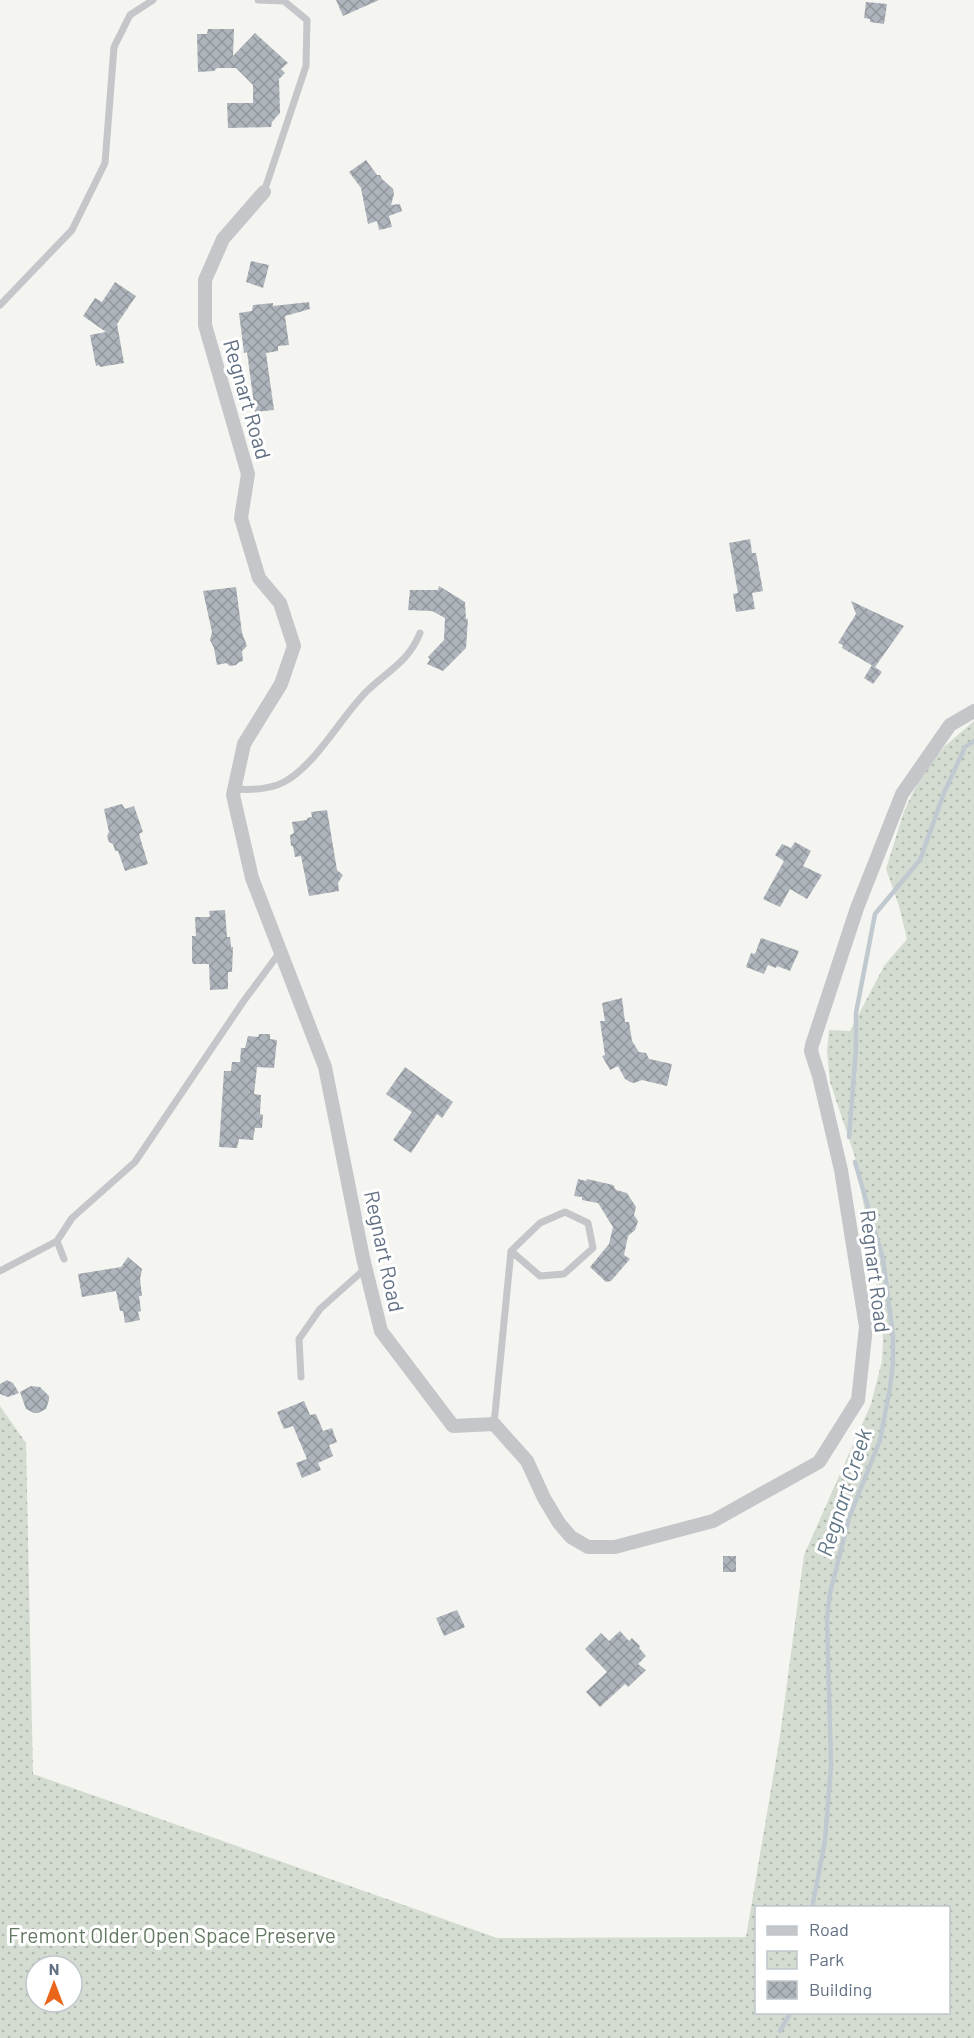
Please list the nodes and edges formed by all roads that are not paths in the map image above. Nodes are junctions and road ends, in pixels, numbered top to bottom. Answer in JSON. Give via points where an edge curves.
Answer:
{"nodes":[{"id":1,"x":153,"y":0,"type":"edge"},
{"id":2,"x":258,"y":0,"type":"edge"},
{"id":3,"x":264,"y":192,"type":"joint"},
{"id":4,"x":0,"y":305,"type":"edge"},
{"id":5,"x":420,"y":633,"type":"dead end"},
{"id":6,"x":974,"y":711,"type":"edge"},
{"id":7,"x":235,"y":789,"type":"junction"},
{"id":8,"x":280,"y":952,"type":"junction"},
{"id":9,"x":57,"y":1241,"type":"junction"},
{"id":10,"x":511,"y":1251,"type":"junction"},
{"id":11,"x":64,"y":1259,"type":"dead end"},
{"id":12,"x":366,"y":1268,"type":"junction"},
{"id":13,"x":0,"y":1271,"type":"edge"},
{"id":14,"x":301,"y":1377,"type":"dead end"},
{"id":15,"x":494,"y":1424,"type":"junction"}],
"edges":[{"from":1,"to":4,"type":"lane","via":[[130,15],[114,47],[105,163],[72,230]]},
{"from":2,"to":3,"type":"lane","via":[[284,1],[307,20],[306,66]]},
{"from":3,"to":7,"type":"street","name":"Regnart Road","via":[[223,239],[206,280],[205,325],[248,474],[242,518],[259,578],[280,603],[294,646],[281,684],[244,744]]},
{"from":5,"to":7,"type":"lane","via":[[414,648],[368,690],[303,769],[283,783]]},
{"from":6,"to":15,"type":"street","name":"Regnart Road","via":[[950,725],[902,794],[857,908],[812,1045],[841,1170],[866,1327],[858,1400],[819,1462],[713,1521],[615,1547],[588,1547],[571,1537],[559,1523],[527,1461]]},
{"from":7,"to":8,"type":"street","name":"Regnart Road","via":[[233,795],[252,878]]},
{"from":8,"to":9,"type":"lane","via":[[135,1162],[72,1218]]},
{"from":8,"to":12,"type":"street","name":"Regnart Road","via":[[325,1067]]},
{"from":9,"to":11,"type":"lane"},
{"from":9,"to":13,"type":"lane"},
{"from":10,"to":10,"type":"lane","via":[[540,1223],[565,1212],[588,1223],[593,1248],[564,1274],[540,1276]]},
{"from":10,"to":15,"type":"lane"},
{"from":12,"to":14,"type":"lane","via":[[320,1309],[299,1339]]},
{"from":12,"to":15,"type":"street","name":"Regnart Road","via":[[381,1331],[453,1426]]}]}
